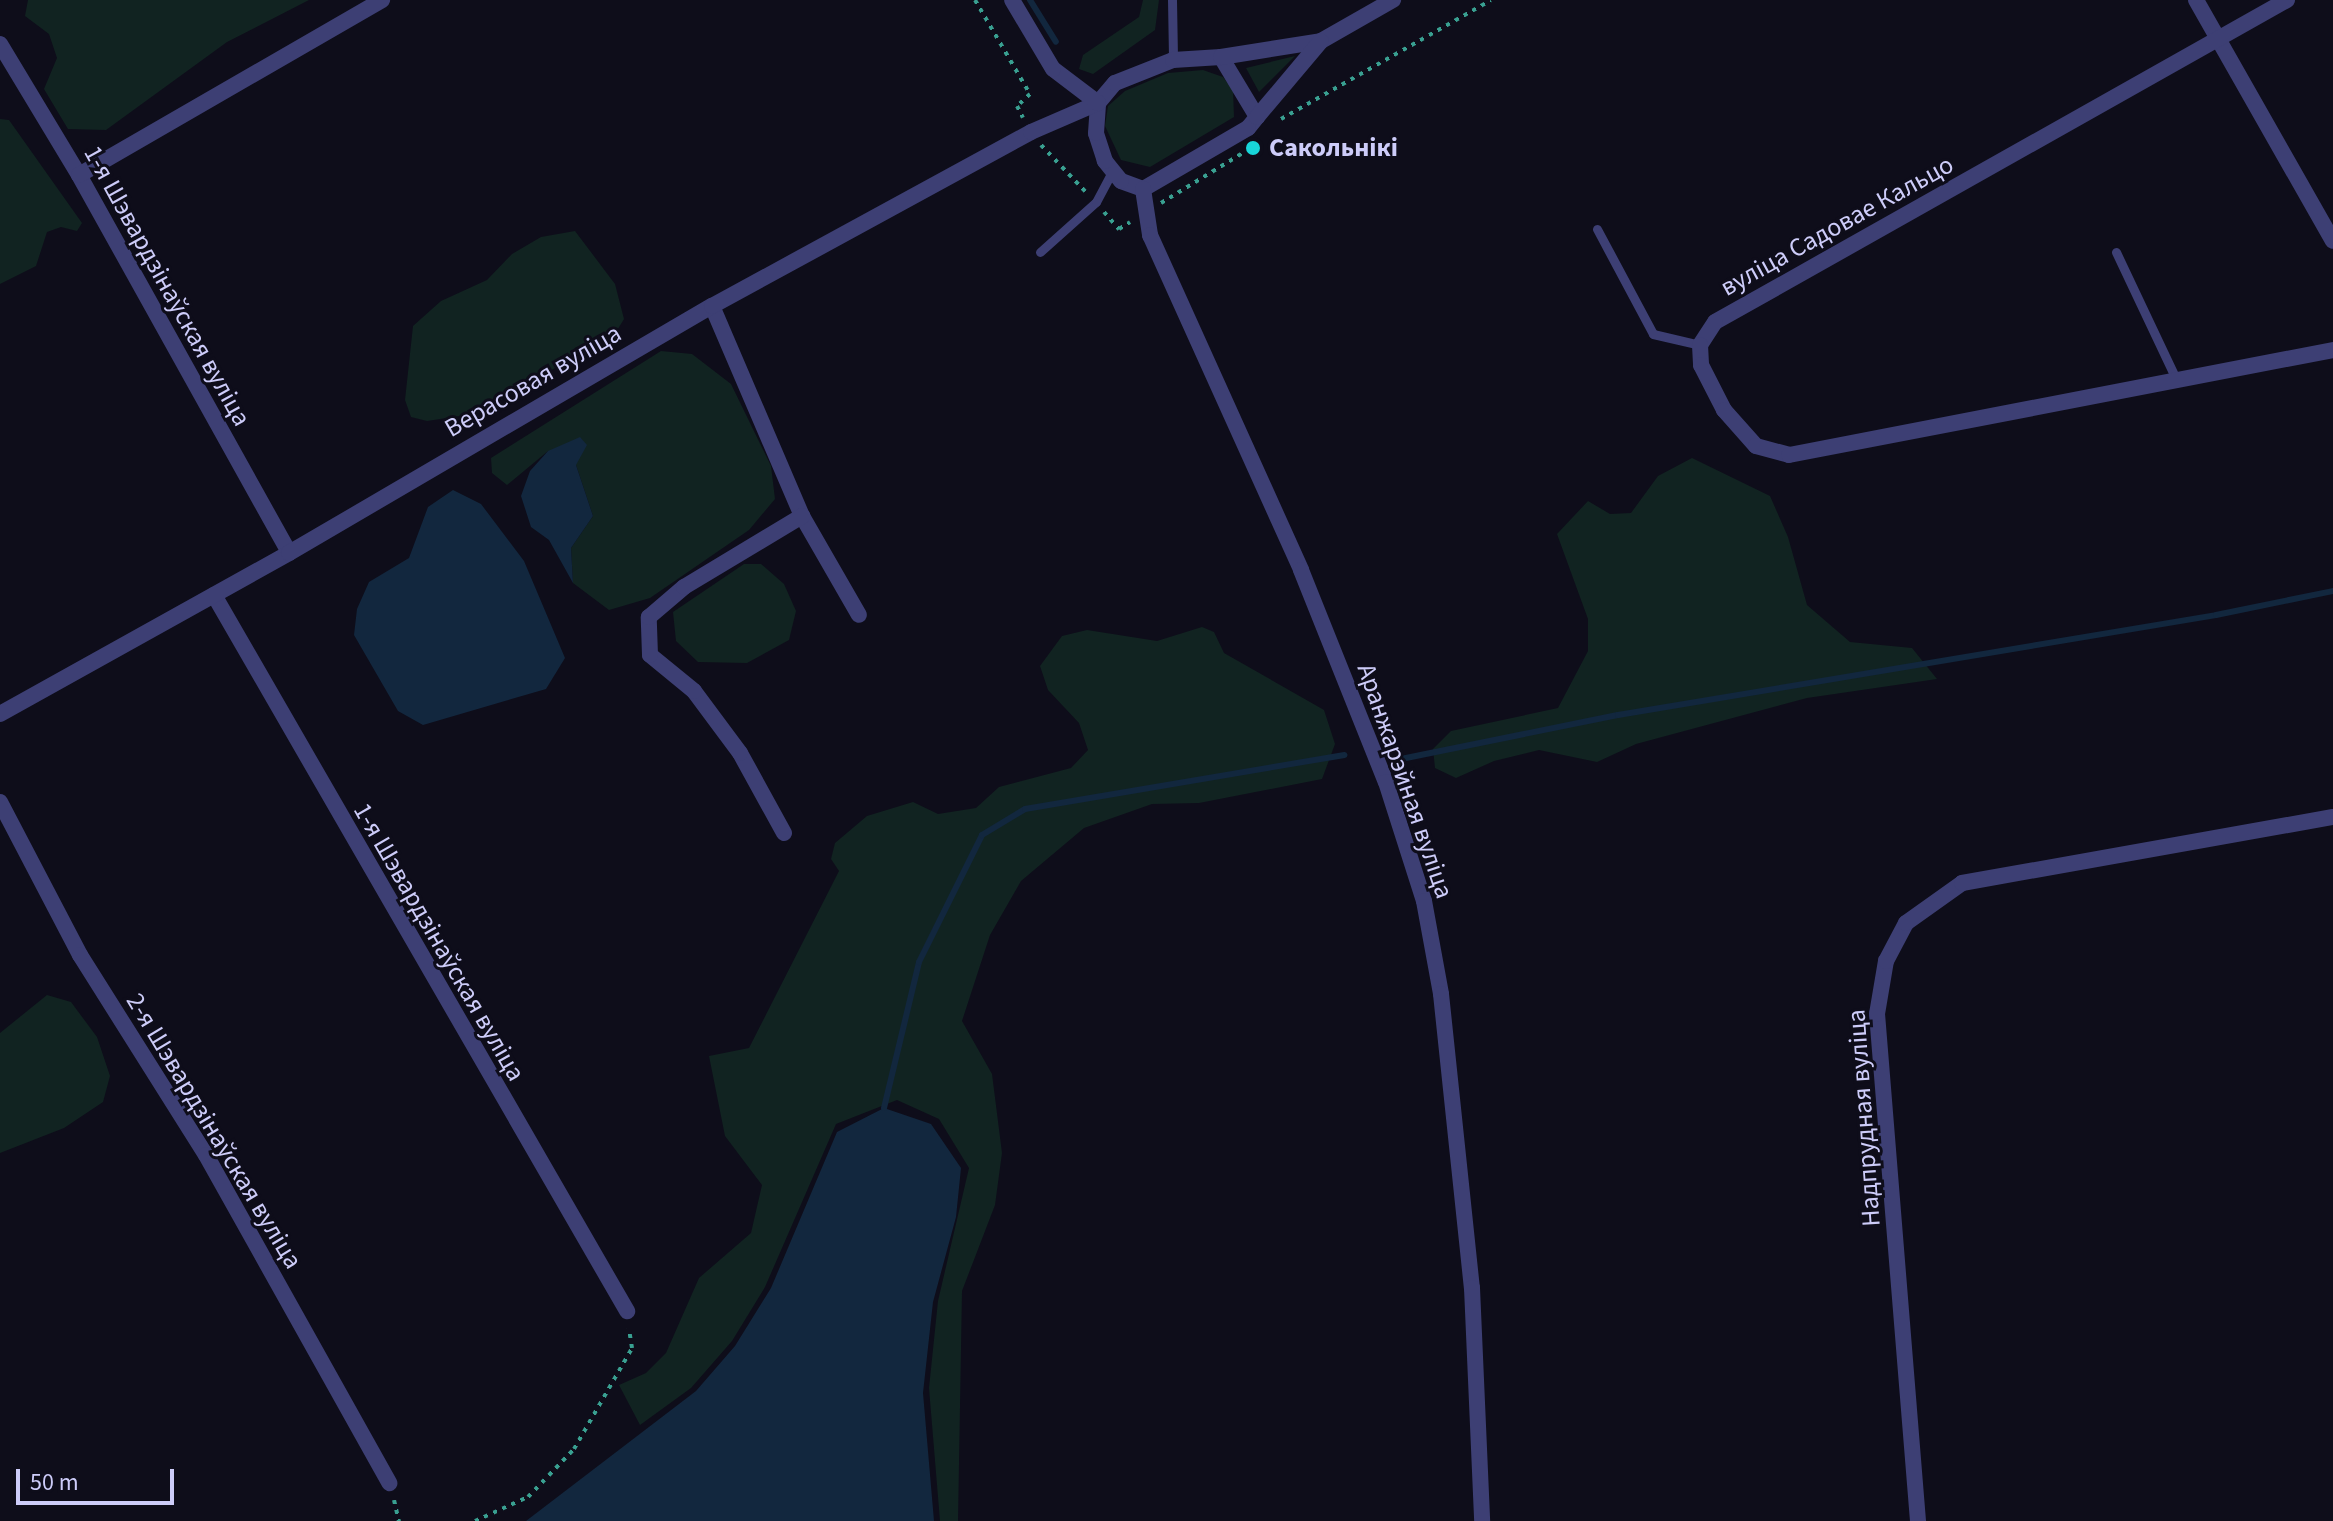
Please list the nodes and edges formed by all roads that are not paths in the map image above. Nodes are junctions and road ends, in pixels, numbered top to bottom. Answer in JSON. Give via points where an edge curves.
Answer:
{"nodes":[{"id":1,"x":382,"y":0,"type":"edge"},
{"id":2,"x":1012,"y":0,"type":"edge"},
{"id":3,"x":1172,"y":0,"type":"edge"},
{"id":4,"x":1393,"y":0,"type":"edge"},
{"id":5,"x":2196,"y":0,"type":"edge"},
{"id":6,"x":2287,"y":0,"type":"edge"},
{"id":7,"x":2220,"y":40,"type":"junction"},
{"id":8,"x":1321,"y":41,"type":"junction"},
{"id":9,"x":0,"y":44,"type":"edge"},
{"id":10,"x":1221,"y":57,"type":"junction"},
{"id":11,"x":1173,"y":60,"type":"junction"},
{"id":12,"x":1098,"y":103,"type":"junction"},
{"id":13,"x":1257,"y":117,"type":"junction"},
{"id":14,"x":1113,"y":170,"type":"junction"},
{"id":15,"x":79,"y":175,"type":"junction"},
{"id":16,"x":1143,"y":189,"type":"junction"},
{"id":17,"x":1597,"y":229,"type":"dead end"},
{"id":18,"x":2333,"y":241,"type":"edge"},
{"id":19,"x":1040,"y":252,"type":"dead end"},
{"id":20,"x":2116,"y":252,"type":"dead end"},
{"id":21,"x":712,"y":306,"type":"junction"},
{"id":22,"x":1700,"y":345,"type":"junction"},
{"id":23,"x":2333,"y":350,"type":"edge"},
{"id":24,"x":2177,"y":381,"type":"junction"},
{"id":25,"x":802,"y":516,"type":"junction"},
{"id":26,"x":289,"y":553,"type":"junction"},
{"id":27,"x":214,"y":595,"type":"junction"},
{"id":28,"x":859,"y":615,"type":"dead end"},
{"id":29,"x":0,"y":714,"type":"edge"},
{"id":30,"x":0,"y":802,"type":"edge"},
{"id":31,"x":2333,"y":817,"type":"edge"},
{"id":32,"x":784,"y":833,"type":"dead end"},
{"id":33,"x":627,"y":1311,"type":"road end"},
{"id":34,"x":389,"y":1483,"type":"dead end"},
{"id":35,"x":1482,"y":1521,"type":"edge"},
{"id":36,"x":1918,"y":1521,"type":"edge"}],
"edges":[{"from":1,"to":15,"type":"street"},
{"from":2,"to":12,"type":"street","via":[[1053,69]]},
{"from":3,"to":11,"type":"lane"},
{"from":4,"to":8,"type":"street","name":"Верасовая вуліца"},
{"from":5,"to":7,"type":"street"},
{"from":6,"to":7,"type":"street","name":"вуліца Садовае Кальцо"},
{"from":7,"to":18,"type":"street"},
{"from":7,"to":22,"type":"street","name":"вуліца Садовае Кальцо","via":[[1715,322]]},
{"from":8,"to":10,"type":"street","name":"Верасовая вуліца"},
{"from":8,"to":13,"type":"street","name":"Верасовая вуліца"},
{"from":9,"to":15,"type":"street","name":"1-я Шэвардзінаўская вуліца"},
{"from":10,"to":11,"type":"street","name":"Верасовая вуліца"},
{"from":10,"to":13,"type":"street"},
{"from":11,"to":12,"type":"street","name":"Верасовая вуліца","via":[[1115,83]]},
{"from":12,"to":14,"type":"street","via":[[1096,133]]},
{"from":12,"to":21,"type":"street","name":"Верасовая вуліца","via":[[1031,132]]},
{"from":13,"to":16,"type":"street","name":"Верасовая вуліца","via":[[1248,128]]},
{"from":14,"to":16,"type":"street","via":[[1121,181]]},
{"from":14,"to":19,"type":"lane","via":[[1096,202]]},
{"from":15,"to":26,"type":"street","name":"1-я Шэвардзінаўская вуліца"},
{"from":16,"to":35,"type":"street","name":"Аранжарэйная вуліца","via":[[1150,235],[1301,570],[1386,782],[1424,901],[1441,994],[1472,1288]]},
{"from":17,"to":22,"type":"lane","via":[[1653,334]]},
{"from":20,"to":24,"type":"lane"},
{"from":21,"to":25,"type":"street"},
{"from":21,"to":26,"type":"street","name":"Верасовая вуліца"},
{"from":22,"to":24,"type":"street","via":[[1701,365],[1724,410],[1756,446],[1789,455]]},
{"from":23,"to":24,"type":"street"},
{"from":25,"to":28,"type":"street"},
{"from":25,"to":32,"type":"street","via":[[684,587],[649,617],[650,655],[694,691],[740,753]]},
{"from":26,"to":27,"type":"street","name":"Верасовая вуліца"},
{"from":27,"to":29,"type":"street","name":"Верасовая вуліца"},
{"from":27,"to":33,"type":"street","name":"1-я Шэвардзінаўская вуліца"},
{"from":30,"to":34,"type":"street","name":"2-я Шэвардзінаўская вуліца","via":[[80,955],[206,1155]]},
{"from":31,"to":36,"type":"street","name":"Надпрудная вуліца","via":[[1962,883],[1906,923],[1886,961],[1877,1014]]}]}
